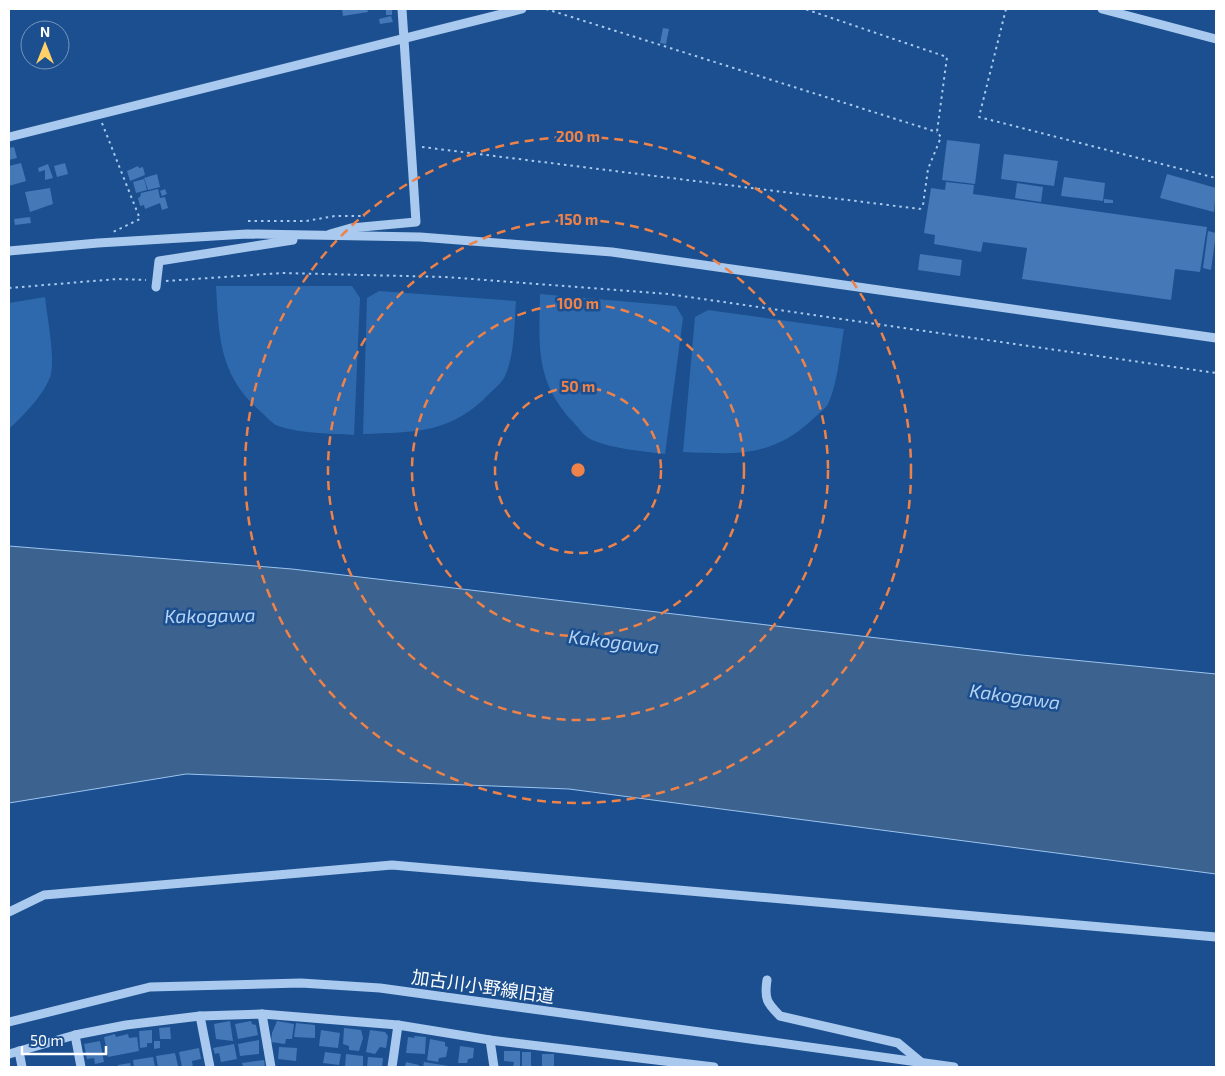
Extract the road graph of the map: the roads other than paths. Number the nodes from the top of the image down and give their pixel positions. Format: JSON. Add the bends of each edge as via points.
{"nodes":[{"id":1,"x":402,"y":9,"type":"edge"},
{"id":2,"x":522,"y":9,"type":"edge"},
{"id":3,"x":1102,"y":9,"type":"edge"},
{"id":4,"x":404,"y":37,"type":"junction"},
{"id":5,"x":1216,"y":39,"type":"edge"},
{"id":6,"x":9,"y":137,"type":"edge"},
{"id":7,"x":321,"y":236,"type":"junction"},
{"id":8,"x":9,"y":251,"type":"edge"},
{"id":9,"x":156,"y":284,"type":"road end"},
{"id":10,"x":1216,"y":338,"type":"edge"},
{"id":11,"x":9,"y":912,"type":"edge"},
{"id":12,"x":1216,"y":938,"type":"edge"},
{"id":13,"x":767,"y":980,"type":"dead end"},
{"id":14,"x":262,"y":1014,"type":"junction"},
{"id":15,"x":200,"y":1016,"type":"junction"},
{"id":16,"x":9,"y":1022,"type":"edge"},
{"id":17,"x":398,"y":1025,"type":"junction"},
{"id":18,"x":75,"y":1035,"type":"junction"},
{"id":19,"x":490,"y":1040,"type":"junction"},
{"id":20,"x":19,"y":1051,"type":"junction"},
{"id":21,"x":9,"y":1054,"type":"edge"},
{"id":22,"x":923,"y":1063,"type":"junction"},
{"id":23,"x":685,"y":1065,"type":"edge"},
{"id":24,"x":22,"y":1067,"type":"edge"},
{"id":25,"x":81,"y":1067,"type":"edge"},
{"id":26,"x":210,"y":1067,"type":"edge"},
{"id":27,"x":271,"y":1067,"type":"edge"},
{"id":28,"x":392,"y":1067,"type":"edge"},
{"id":29,"x":494,"y":1067,"type":"edge"},
{"id":30,"x":714,"y":1067,"type":"edge"},
{"id":31,"x":954,"y":1067,"type":"edge"}],
"edges":[{"from":1,"to":4,"type":"street"},
{"from":2,"to":4,"type":"street"},
{"from":3,"to":5,"type":"street"},
{"from":4,"to":6,"type":"street"},
{"from":4,"to":7,"type":"street","via":[[416,222],[351,228]]},
{"from":7,"to":8,"type":"street","via":[[246,234]]},
{"from":7,"to":9,"type":"street","via":[[159,261]]},
{"from":7,"to":10,"type":"street","via":[[420,237],[612,252]]},
{"from":11,"to":12,"type":"street","via":[[44,895],[392,865]]},
{"from":13,"to":22,"type":"street","via":[[765,994],[769,1005],[780,1016],[898,1043]]},
{"from":14,"to":15,"type":"street"},
{"from":14,"to":17,"type":"street"},
{"from":14,"to":27,"type":"street"},
{"from":15,"to":18,"type":"street"},
{"from":15,"to":26,"type":"street"},
{"from":16,"to":22,"type":"street","name":"加古川小野線旧道","via":[[150,987],[301,983],[380,988]]},
{"from":17,"to":19,"type":"street"},
{"from":17,"to":28,"type":"street"},
{"from":18,"to":20,"type":"street"},
{"from":18,"to":25,"type":"street"},
{"from":19,"to":23,"type":"street"},
{"from":19,"to":29,"type":"street"},
{"from":20,"to":21,"type":"street"},
{"from":20,"to":24,"type":"street"},
{"from":22,"to":31,"type":"street","name":"加古川小野線旧道"},
{"from":23,"to":30,"type":"street"}]}
